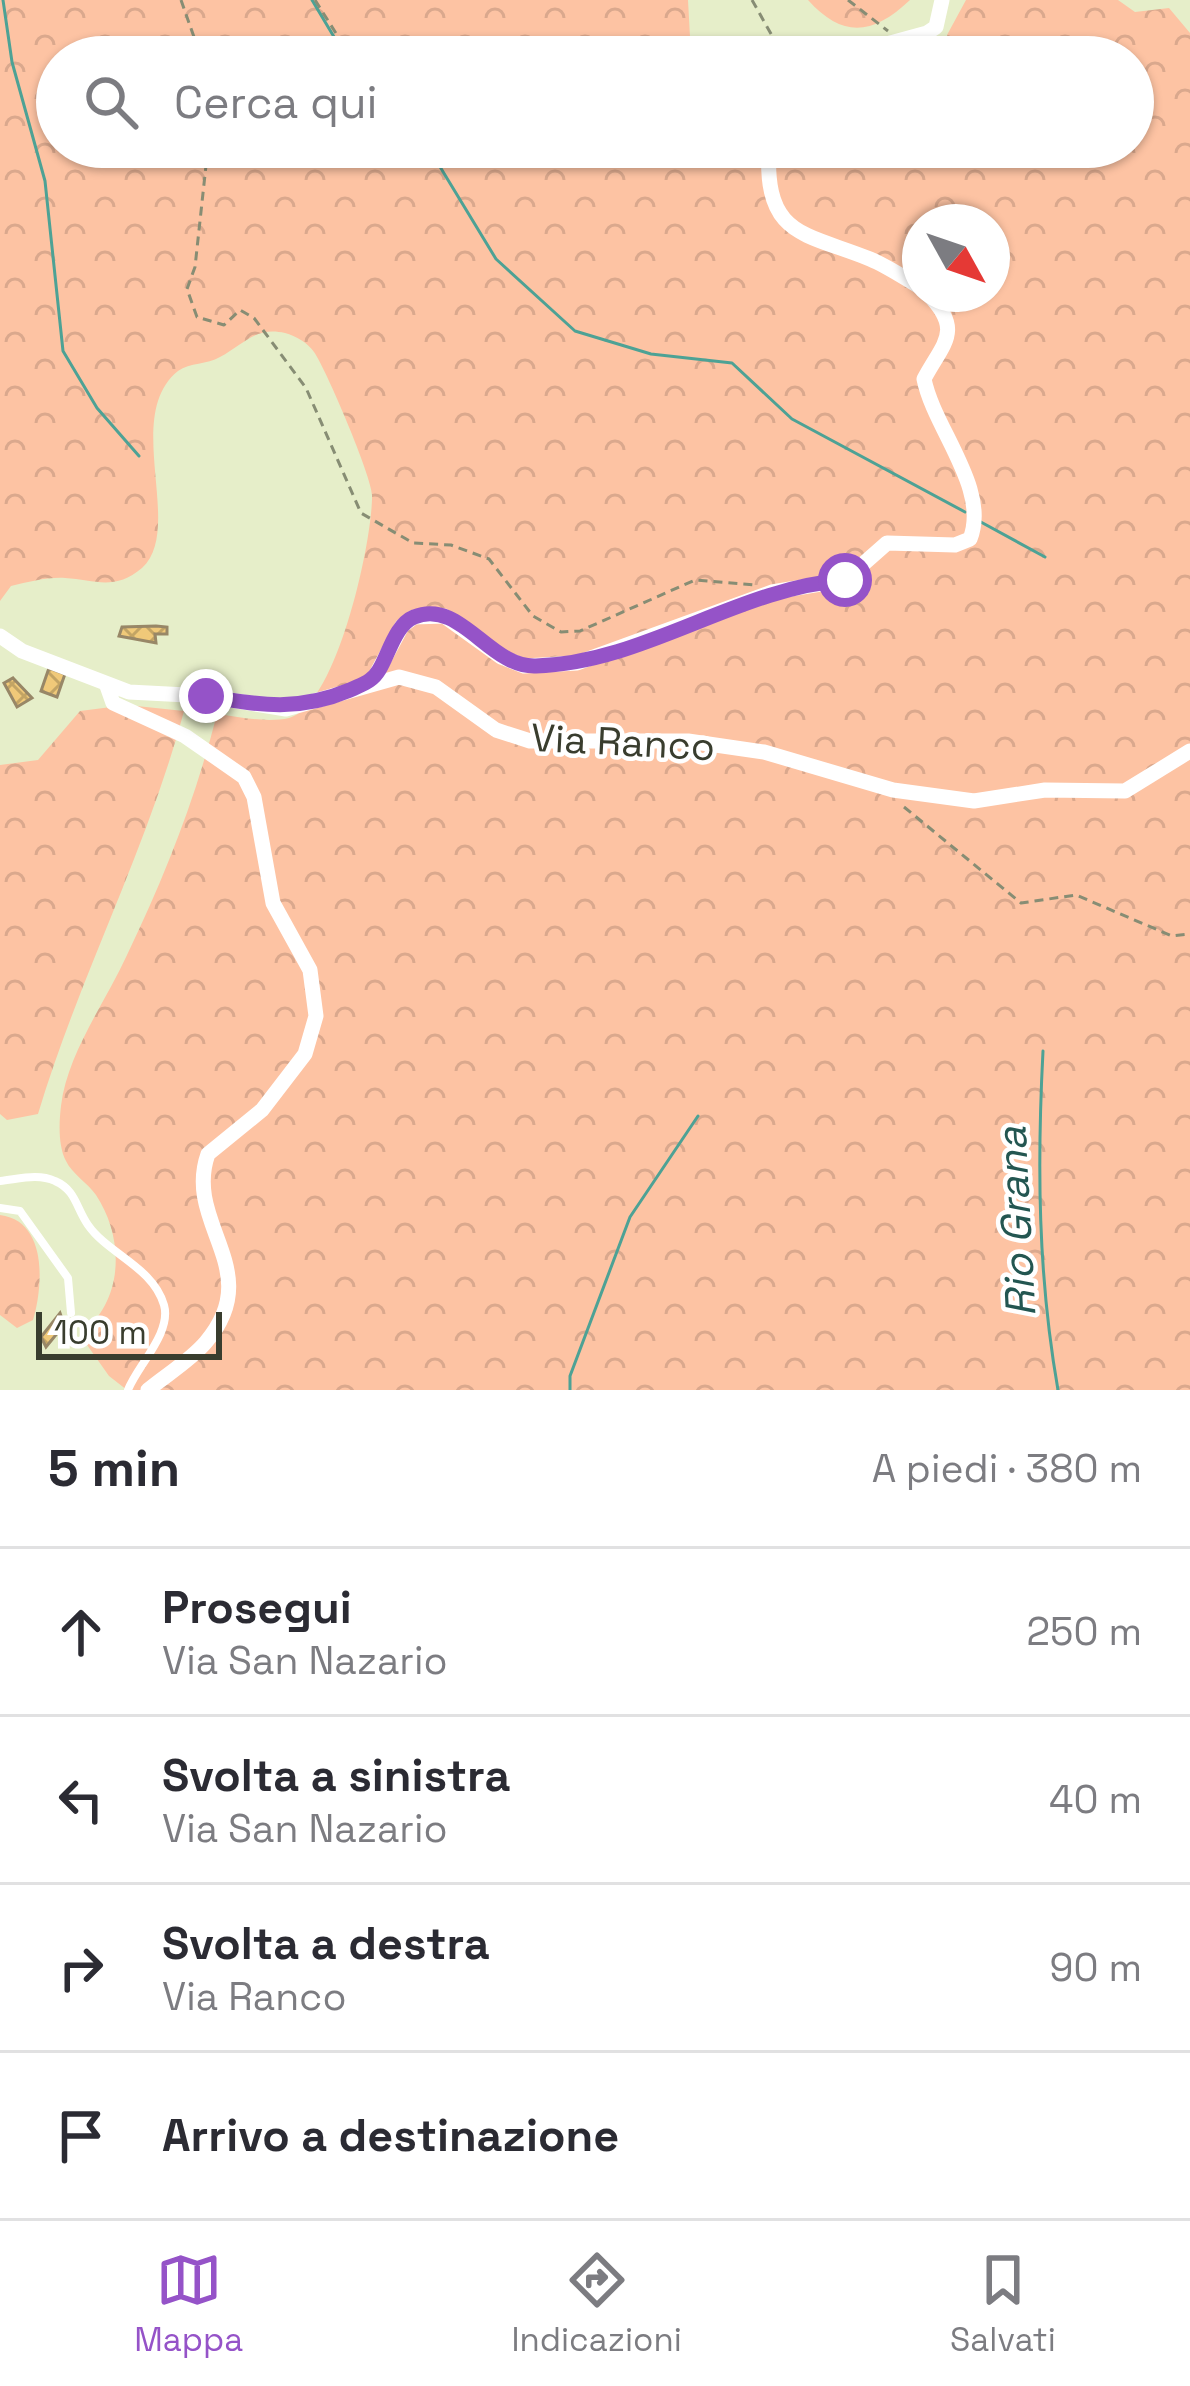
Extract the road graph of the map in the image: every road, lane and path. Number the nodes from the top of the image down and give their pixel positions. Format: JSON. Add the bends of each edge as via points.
{"nodes":[{"id":1,"x":181,"y":0,"type":"edge"},
{"id":2,"x":315,"y":0,"type":"edge"},
{"id":3,"x":752,"y":0,"type":"edge"},
{"id":4,"x":848,"y":0,"type":"edge"},
{"id":5,"x":942,"y":0,"type":"edge"},
{"id":6,"x":194,"y":36,"type":"edge"},
{"id":7,"x":338,"y":36,"type":"edge"},
{"id":8,"x":772,"y":36,"type":"edge"},
{"id":9,"x":900,"y":36,"type":"edge"},
{"id":10,"x":911,"y":36,"type":"edge"},
{"id":11,"x":206,"y":168,"type":"edge"},
{"id":12,"x":770,"y":168,"type":"edge"},
{"id":13,"x":902,"y":276,"type":"edge"},
{"id":14,"x":943,"y":312,"type":"edge"},
{"id":15,"x":772,"y":592,"type":"junction"},
{"id":16,"x":0,"y":636,"type":"edge"},
{"id":17,"x":373,"y":680,"type":"junction"},
{"id":18,"x":107,"y":686,"type":"junction"},
{"id":19,"x":1190,"y":752,"type":"edge"},
{"id":20,"x":893,"y":790,"type":"junction"},
{"id":21,"x":1190,"y":934,"type":"edge"},
{"id":22,"x":0,"y":1181,"type":"edge"},
{"id":23,"x":0,"y":1208,"type":"edge"},
{"id":24,"x":71,"y":1313,"type":"dead end"},
{"id":25,"x":128,"y":1390,"type":"edge"},
{"id":26,"x":148,"y":1390,"type":"edge"}],
"edges":[{"from":1,"to":6,"type":"path"},
{"from":2,"to":7,"type":"path"},
{"from":3,"to":8,"type":"path"},
{"from":4,"to":9,"type":"path"},
{"from":5,"to":10,"type":"street","via":[[936,27]]},
{"from":11,"to":15,"type":"path","via":[[187,289],[197,317],[224,325],[240,310],[254,318],[305,388],[361,513],[413,543],[451,544],[489,559],[533,616],[561,632],[703,578]]},
{"from":12,"to":13,"type":"street","via":[[779,213],[795,231]]},
{"from":14,"to":15,"type":"street","via":[[944,353],[924,379],[973,496],[970,539],[886,543],[845,580]]},
{"from":15,"to":17,"type":"street","via":[[577,663],[536,666],[501,657],[444,616],[414,617]]},
{"from":16,"to":18,"type":"street","name":"Via Ranco"},
{"from":17,"to":18,"type":"street","name":"Via Ranco","via":[[286,709]]},
{"from":17,"to":20,"type":"street","name":"Via Ranco","via":[[436,687],[496,730],[530,741],[688,741],[764,752]]},
{"from":18,"to":26,"type":"street","via":[[113,703],[185,736],[244,777],[273,903],[308,963],[316,1016],[293,1072],[208,1154],[203,1187],[229,1265],[230,1300],[202,1347]]},
{"from":19,"to":20,"type":"street","name":"Via Ranco","via":[[1105,795],[1045,790],[974,801]]},
{"from":20,"to":21,"type":"path","via":[[1021,903],[1076,895],[1172,936]]},
{"from":22,"to":25,"type":"lane","via":[[62,1184],[91,1230],[146,1276],[164,1305],[164,1321]]},
{"from":23,"to":24,"type":"lane","via":[[20,1211],[57,1259],[72,1290]]}]}
